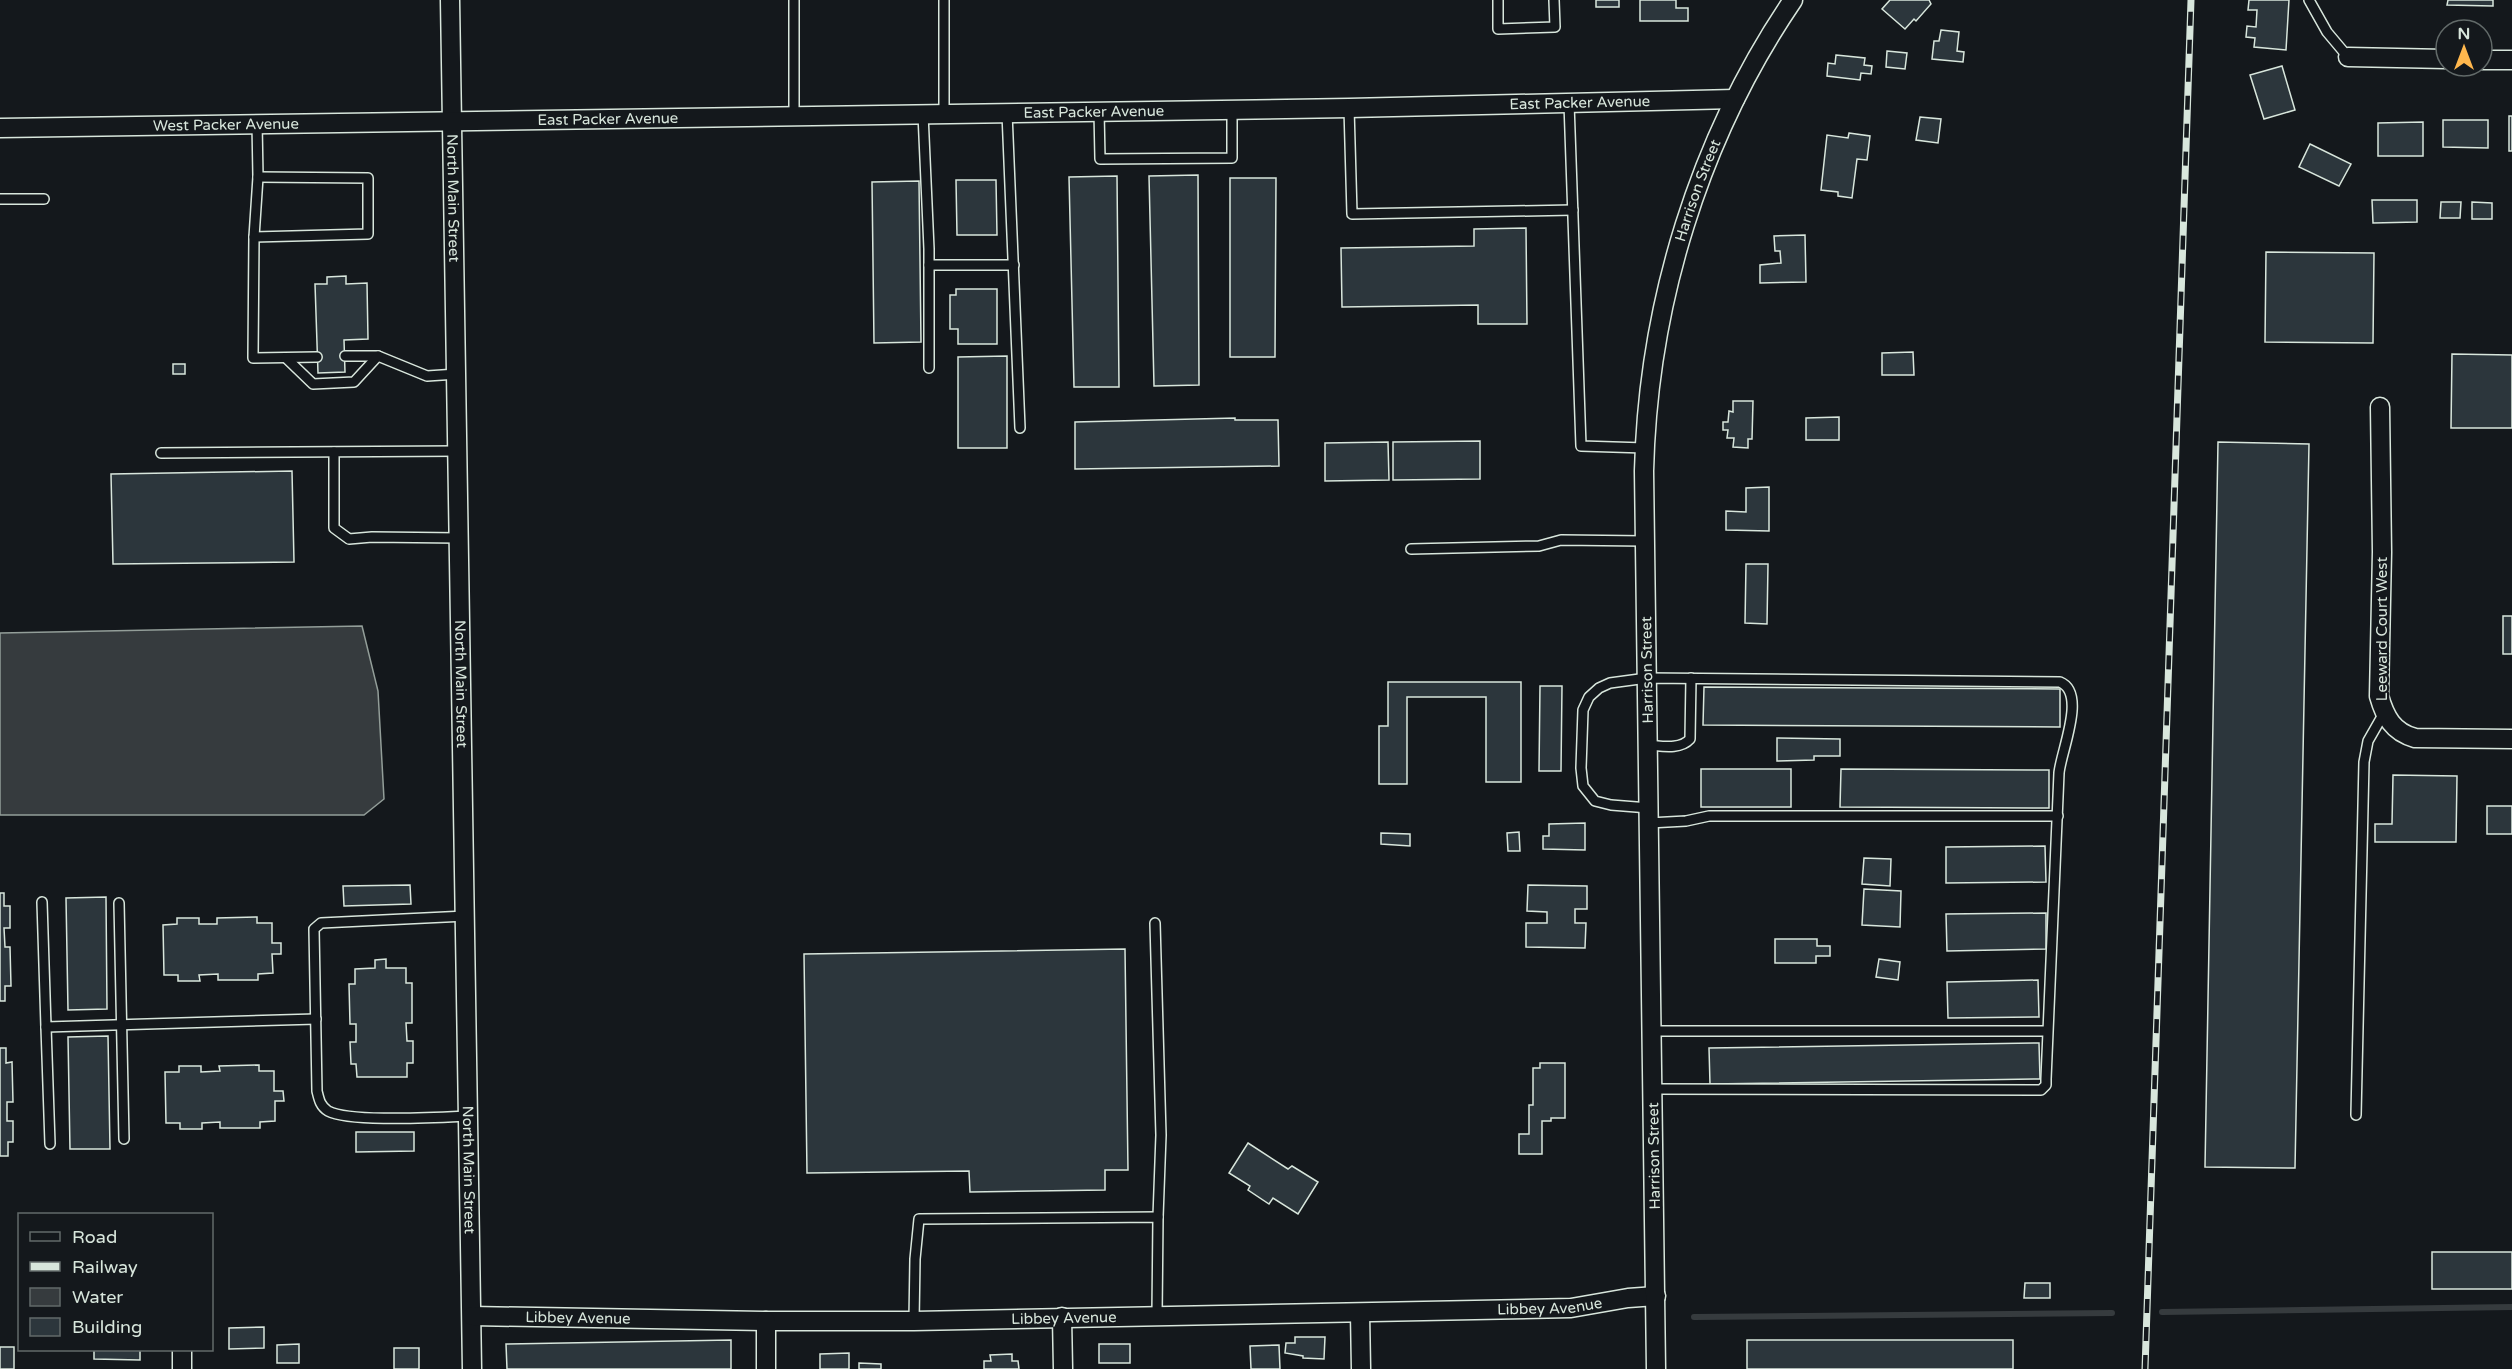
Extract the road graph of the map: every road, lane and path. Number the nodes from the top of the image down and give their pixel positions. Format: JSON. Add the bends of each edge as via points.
{"nodes":[{"id":1,"x":450,"y":0,"type":"edge"},
{"id":2,"x":794,"y":0,"type":"edge"},
{"id":3,"x":944,"y":0,"type":"edge"},
{"id":4,"x":1498,"y":0,"type":"edge"},
{"id":5,"x":1554,"y":0,"type":"edge"},
{"id":6,"x":1792,"y":0,"type":"edge"},
{"id":7,"x":2309,"y":0,"type":"edge"},
{"id":8,"x":2348,"y":57,"type":"joint"},
{"id":9,"x":2434,"y":59,"type":"edge"},
{"id":10,"x":2494,"y":60,"type":"edge"},
{"id":11,"x":2512,"y":60,"type":"edge"},
{"id":12,"x":1735,"y":99,"type":"junction"},
{"id":13,"x":1569,"y":103,"type":"junction"},
{"id":14,"x":1349,"y":108,"type":"junction"},
{"id":15,"x":1232,"y":109,"type":"junction"},
{"id":16,"x":1100,"y":111,"type":"junction"},
{"id":17,"x":1007,"y":113,"type":"junction"},
{"id":18,"x":923,"y":114,"type":"junction"},
{"id":19,"x":944,"y":114,"type":"junction"},
{"id":20,"x":794,"y":116,"type":"junction"},
{"id":21,"x":452,"y":122,"type":"junction"},
{"id":22,"x":257,"y":123,"type":"junction"},
{"id":23,"x":0,"y":128,"type":"edge"},
{"id":24,"x":258,"y":177,"type":"junction"},
{"id":25,"x":44,"y":198,"type":"dead end"},
{"id":26,"x":0,"y":199,"type":"edge"},
{"id":27,"x":1573,"y":210,"type":"junction"},
{"id":28,"x":254,"y":237,"type":"junction"},
{"id":29,"x":929,"y":265,"type":"junction"},
{"id":30,"x":1014,"y":265,"type":"junction"},
{"id":31,"x":345,"y":356,"type":"dead end"},
{"id":32,"x":378,"y":356,"type":"junction"},
{"id":33,"x":317,"y":357,"type":"dead end"},
{"id":34,"x":286,"y":358,"type":"junction"},
{"id":35,"x":929,"y":368,"type":"dead end"},
{"id":36,"x":457,"y":374,"type":"junction"},
{"id":37,"x":2380,"y":406,"type":"dead end"},
{"id":38,"x":1020,"y":428,"type":"dead end"},
{"id":39,"x":1645,"y":448,"type":"junction"},
{"id":40,"x":458,"y":451,"type":"junction"},
{"id":41,"x":334,"y":452,"type":"junction"},
{"id":42,"x":161,"y":453,"type":"dead end"},
{"id":43,"x":460,"y":538,"type":"junction"},
{"id":44,"x":1645,"y":541,"type":"junction"},
{"id":45,"x":1411,"y":549,"type":"dead end"},
{"id":46,"x":1647,"y":678,"type":"junction"},
{"id":47,"x":1691,"y":678,"type":"junction"},
{"id":48,"x":2384,"y":713,"type":"junction"},
{"id":49,"x":2512,"y":739,"type":"edge"},
{"id":50,"x":1648,"y":745,"type":"junction"},
{"id":51,"x":1648,"y":816,"type":"junction"},
{"id":52,"x":2058,"y":816,"type":"junction"},
{"id":53,"x":42,"y":902,"type":"dead end"},
{"id":54,"x":119,"y":903,"type":"dead end"},
{"id":55,"x":466,"y":916,"type":"junction"},
{"id":56,"x":1155,"y":923,"type":"dead end"},
{"id":57,"x":315,"y":1019,"type":"junction"},
{"id":58,"x":122,"y":1024,"type":"junction"},
{"id":59,"x":46,"y":1027,"type":"junction"},
{"id":60,"x":1652,"y":1031,"type":"junction"},
{"id":61,"x":2048,"y":1031,"type":"junction"},
{"id":62,"x":1652,"y":1089,"type":"junction"},
{"id":63,"x":2356,"y":1115,"type":"dead end"},
{"id":64,"x":468,"y":1116,"type":"junction"},
{"id":65,"x":124,"y":1139,"type":"dead end"},
{"id":66,"x":50,"y":1144,"type":"dead end"},
{"id":67,"x":1158,"y":1217,"type":"junction"},
{"id":68,"x":1656,"y":1296,"type":"junction"},
{"id":69,"x":1360,"y":1313,"type":"junction"},
{"id":70,"x":1157,"y":1315,"type":"junction"},
{"id":71,"x":472,"y":1316,"type":"junction"},
{"id":72,"x":1062,"y":1317,"type":"junction"},
{"id":73,"x":766,"y":1321,"type":"junction"},
{"id":74,"x":914,"y":1321,"type":"junction"},
{"id":75,"x":182,"y":1351,"type":"edge"},
{"id":76,"x":182,"y":1369,"type":"edge"},
{"id":77,"x":472,"y":1369,"type":"edge"},
{"id":78,"x":766,"y":1369,"type":"edge"},
{"id":79,"x":1063,"y":1369,"type":"edge"},
{"id":80,"x":1361,"y":1369,"type":"edge"},
{"id":81,"x":1656,"y":1369,"type":"edge"}],
"edges":[{"from":1,"to":21,"type":"street","name":"North Main Street"},
{"from":2,"to":20,"type":"lane"},
{"from":3,"to":19,"type":"lane"},
{"from":4,"to":5,"type":"lane","via":[[1498,29],[1554,27]]},
{"from":6,"to":12,"type":"street","name":"Harrison Street"},
{"from":7,"to":8,"type":"lane"},
{"from":8,"to":9,"type":"street"},
{"from":10,"to":11,"type":"street"},
{"from":12,"to":13,"type":"street","name":"East Packer Avenue"},
{"from":12,"to":39,"type":"street","name":"Harrison Street","via":[[1692,201],[1672,267],[1648,398]]},
{"from":13,"to":14,"type":"street","name":"East Packer Avenue"},
{"from":13,"to":27,"type":"lane"},
{"from":14,"to":15,"type":"street","name":"East Packer Avenue"},
{"from":14,"to":27,"type":"lane","via":[[1352,214]]},
{"from":15,"to":16,"type":"street","name":"East Packer Avenue"},
{"from":15,"to":16,"type":"lane","via":[[1232,158],[1100,159]]},
{"from":16,"to":17,"type":"street","name":"East Packer Avenue"},
{"from":17,"to":19,"type":"street","name":"East Packer Avenue"},
{"from":17,"to":30,"type":"lane"},
{"from":18,"to":19,"type":"street","name":"East Packer Avenue"},
{"from":18,"to":20,"type":"street","name":"East Packer Avenue"},
{"from":18,"to":29,"type":"lane"},
{"from":20,"to":21,"type":"street","name":"East Packer Avenue"},
{"from":21,"to":22,"type":"street","name":"West Packer Avenue"},
{"from":21,"to":36,"type":"street","name":"North Main Street"},
{"from":22,"to":23,"type":"street","name":"West Packer Avenue"},
{"from":22,"to":24,"type":"lane"},
{"from":24,"to":28,"type":"lane"},
{"from":24,"to":28,"type":"lane","via":[[368,178],[368,234]]},
{"from":25,"to":26,"type":"lane"},
{"from":27,"to":39,"type":"lane","via":[[1581,446]]},
{"from":28,"to":34,"type":"lane","via":[[253,358]]},
{"from":29,"to":30,"type":"lane"},
{"from":29,"to":35,"type":"lane"},
{"from":30,"to":38,"type":"lane"},
{"from":31,"to":32,"type":"lane"},
{"from":32,"to":34,"type":"lane","via":[[354,382],[313,384]]},
{"from":32,"to":36,"type":"lane","via":[[427,376]]},
{"from":33,"to":34,"type":"lane"},
{"from":36,"to":40,"type":"street","name":"North Main Street"},
{"from":37,"to":48,"type":"street","name":"Leeward Court West","via":[[2379,696]]},
{"from":39,"to":44,"type":"street","name":"Harrison Street"},
{"from":40,"to":41,"type":"lane"},
{"from":40,"to":43,"type":"street","name":"North Main Street"},
{"from":41,"to":42,"type":"lane"},
{"from":41,"to":43,"type":"lane","via":[[334,528],[349,539]]},
{"from":43,"to":55,"type":"street","name":"North Main Street"},
{"from":44,"to":45,"type":"lane","via":[[1561,540],[1539,546]]},
{"from":44,"to":46,"type":"street","name":"Harrison Street"},
{"from":46,"to":47,"type":"lane"},
{"from":46,"to":50,"type":"street","name":"Harrison Street"},
{"from":46,"to":51,"type":"lane","via":[[1610,682],[1589,697],[1583,710],[1581,768],[1583,786],[1595,801]]},
{"from":47,"to":50,"type":"lane","via":[[1690,739],[1677,746]]},
{"from":47,"to":52,"type":"lane","via":[[2067,684],[2071,692],[2071,727],[2061,758]]},
{"from":48,"to":49,"type":"street","name":"Leeward Court West","via":[[2404,735],[2415,738]]},
{"from":48,"to":63,"type":"lane","via":[[2368,741],[2364,762]]},
{"from":50,"to":51,"type":"street","name":"Harrison Street"},
{"from":51,"to":52,"type":"lane","via":[[1686,821],[1709,816]]},
{"from":51,"to":60,"type":"street","name":"Harrison Street"},
{"from":52,"to":61,"type":"lane"},
{"from":53,"to":59,"type":"lane"},
{"from":54,"to":58,"type":"lane"},
{"from":55,"to":57,"type":"lane","via":[[321,923],[314,929]]},
{"from":55,"to":64,"type":"street","name":"North Main Street"},
{"from":56,"to":67,"type":"lane","via":[[1161,1135]]},
{"from":57,"to":58,"type":"lane"},
{"from":57,"to":64,"type":"lane","via":[[317,1091],[327,1110],[347,1117]]},
{"from":58,"to":59,"type":"lane"},
{"from":58,"to":65,"type":"lane"},
{"from":59,"to":66,"type":"lane"},
{"from":60,"to":61,"type":"lane"},
{"from":60,"to":62,"type":"street","name":"Harrison Street"},
{"from":61,"to":62,"type":"lane","via":[[2046,1085],[2041,1090]]},
{"from":62,"to":68,"type":"street","name":"Harrison Street"},
{"from":64,"to":71,"type":"street","name":"North Main Street"},
{"from":67,"to":70,"type":"lane"},
{"from":67,"to":74,"type":"lane","via":[[919,1219]]},
{"from":68,"to":69,"type":"street","name":"Libbey Avenue","via":[[1571,1308]]},
{"from":68,"to":81,"type":"street","name":"Harrison Street"},
{"from":69,"to":70,"type":"street","name":"Libbey Avenue"},
{"from":69,"to":80,"type":"street"},
{"from":70,"to":72,"type":"street","name":"Libbey Avenue"},
{"from":71,"to":73,"type":"street","name":"Libbey Avenue"},
{"from":71,"to":77,"type":"street","name":"North Main Street"},
{"from":72,"to":74,"type":"street","name":"Libbey Avenue"},
{"from":72,"to":79,"type":"street"},
{"from":73,"to":74,"type":"street","name":"Libbey Avenue"},
{"from":73,"to":78,"type":"street"},
{"from":75,"to":76,"type":"street"}]}
